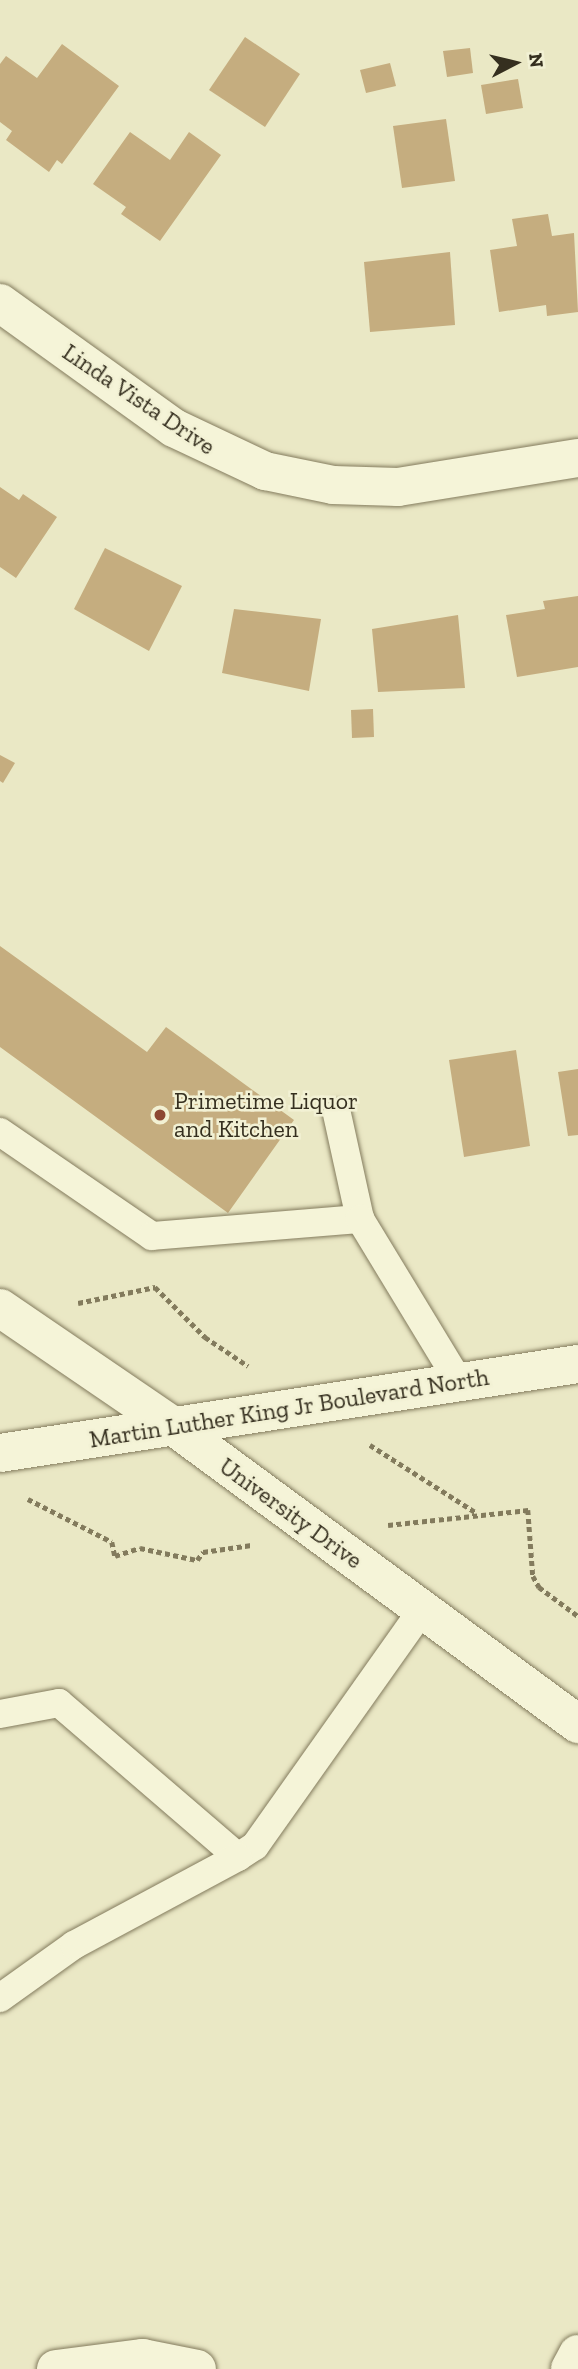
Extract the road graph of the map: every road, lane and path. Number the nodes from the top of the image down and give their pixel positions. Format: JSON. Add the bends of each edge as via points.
{"nodes":[{"id":1,"x":0,"y":303,"type":"edge"},
{"id":2,"x":578,"y":458,"type":"edge"},
{"id":3,"x":337,"y":1114,"type":"dead end"},
{"id":4,"x":0,"y":1132,"type":"edge"},
{"id":5,"x":360,"y":1219,"type":"junction"},
{"id":6,"x":116,"y":1297,"type":"dead end"},
{"id":7,"x":0,"y":1308,"type":"edge"},
{"id":8,"x":205,"y":1337,"type":"dead end"},
{"id":9,"x":578,"y":1364,"type":"edge"},
{"id":10,"x":459,"y":1382,"type":"junction"},
{"id":11,"x":173,"y":1426,"type":"junction"},
{"id":12,"x":0,"y":1453,"type":"edge"},
{"id":13,"x":25,"y":1497,"type":"dead end"},
{"id":14,"x":476,"y":1512,"type":"dead end"},
{"id":15,"x":203,"y":1552,"type":"dead end"},
{"id":16,"x":422,"y":1609,"type":"junction"},
{"id":17,"x":578,"y":1616,"type":"edge"},
{"id":18,"x":0,"y":1714,"type":"edge"},
{"id":19,"x":578,"y":1724,"type":"edge"},
{"id":20,"x":238,"y":1857,"type":"junction"},
{"id":21,"x":0,"y":1998,"type":"edge"},
{"id":22,"x":578,"y":2354,"type":"edge"},
{"id":23,"x":56,"y":2369,"type":"edge"},
{"id":24,"x":197,"y":2369,"type":"edge"},
{"id":25,"x":570,"y":2369,"type":"edge"}],
"edges":[{"from":1,"to":2,"type":"main road","name":"Linda Vista Drive","via":[[174,428],[265,471],[332,485],[387,487]]},
{"from":3,"to":5,"type":"lane"},
{"from":4,"to":5,"type":"lane","via":[[152,1236]]},
{"from":5,"to":10,"type":"lane"},
{"from":6,"to":8,"type":"path","via":[[155,1287]]},
{"from":7,"to":11,"type":"main road","name":"University Drive"},
{"from":9,"to":10,"type":"main road","name":"Martin Luther King Jr Boulevard North"},
{"from":10,"to":11,"type":"main road","name":"Martin Luther King Jr Boulevard North"},
{"from":11,"to":12,"type":"main road","name":"Martin Luther King Jr Boulevard North"},
{"from":11,"to":16,"type":"main road","name":"University Drive"},
{"from":13,"to":15,"type":"path","via":[[112,1542],[115,1556],[140,1548],[197,1560]]},
{"from":14,"to":17,"type":"path","via":[[528,1510],[533,1576],[539,1587]]},
{"from":16,"to":19,"type":"main road","name":"University Drive"},
{"from":16,"to":20,"type":"lane","via":[[255,1846]]},
{"from":18,"to":20,"type":"lane","via":[[59,1703]]},
{"from":20,"to":21,"type":"lane","via":[[74,1945]]},
{"from":22,"to":25,"type":"main road"},
{"from":23,"to":24,"type":"main road","via":[[143,2358]]}]}
